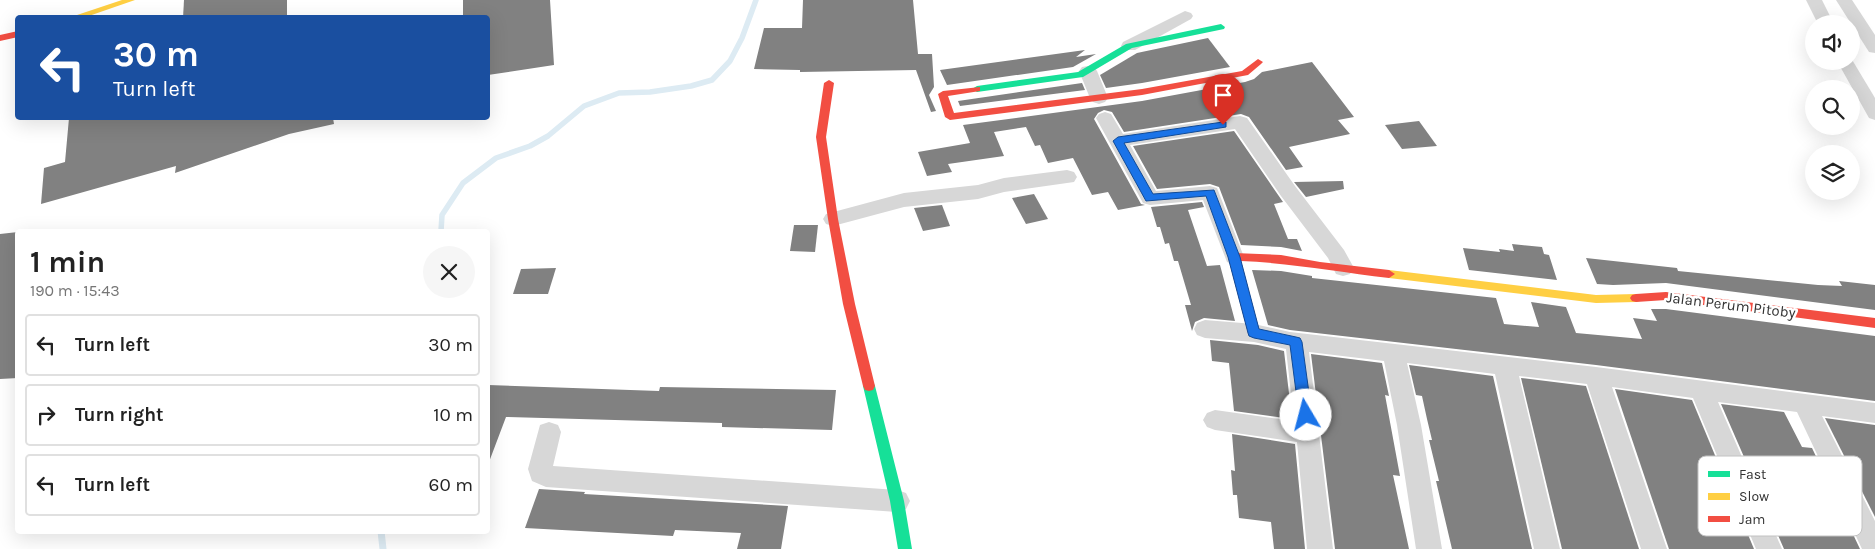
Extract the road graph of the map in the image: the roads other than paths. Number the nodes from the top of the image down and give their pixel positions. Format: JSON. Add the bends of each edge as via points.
{"nodes":[{"id":1,"x":131,"y":0,"type":"edge"},
{"id":2,"x":1814,"y":0,"type":"edge"},
{"id":3,"x":1844,"y":0,"type":"edge"},
{"id":4,"x":82,"y":15,"type":"edge"},
{"id":5,"x":1822,"y":15,"type":"edge"},
{"id":6,"x":1184,"y":16,"type":"dead end"},
{"id":7,"x":1221,"y":27,"type":"dead end"},
{"id":8,"x":15,"y":35,"type":"edge"},
{"id":9,"x":0,"y":38,"type":"edge"},
{"id":10,"x":1873,"y":45,"type":"edge"},
{"id":11,"x":1129,"y":46,"type":"junction"},
{"id":12,"x":1258,"y":62,"type":"dead end"},
{"id":13,"x":1850,"y":70,"type":"edge"},
{"id":14,"x":1088,"y":71,"type":"junction"},
{"id":15,"x":829,"y":83,"type":"dead end"},
{"id":16,"x":1099,"y":98,"type":"junction"},
{"id":17,"x":1875,"y":114,"type":"edge"},
{"id":18,"x":1105,"y":118,"type":"dead end"},
{"id":19,"x":1118,"y":141,"type":"junction"},
{"id":20,"x":1067,"y":177,"type":"dead end"},
{"id":21,"x":833,"y":219,"type":"junction"},
{"id":22,"x":1234,"y":257,"type":"junction"},
{"id":23,"x":1343,"y":268,"type":"junction"},
{"id":24,"x":1875,"y":323,"type":"edge"},
{"id":25,"x":1205,"y":329,"type":"dead end"},
{"id":26,"x":1254,"y":333,"type":"junction"},
{"id":27,"x":1296,"y":342,"type":"junction"},
{"id":28,"x":1394,"y":354,"type":"junction"},
{"id":29,"x":1504,"y":366,"type":"junction"},
{"id":30,"x":1592,"y":375,"type":"junction"},
{"id":31,"x":1701,"y":388,"type":"junction"},
{"id":32,"x":1804,"y":403,"type":"junction"},
{"id":33,"x":1875,"y":414,"type":"edge"},
{"id":34,"x":1215,"y":420,"type":"dead end"},
{"id":35,"x":549,"y":432,"type":"dead end"},
{"id":36,"x":1308,"y":433,"type":"junction"},
{"id":37,"x":1730,"y":456,"type":"edge"},
{"id":38,"x":1830,"y":456,"type":"edge"},
{"id":39,"x":897,"y":501,"type":"junction"},
{"id":40,"x":1862,"y":521,"type":"edge"},
{"id":41,"x":1764,"y":536,"type":"edge"},
{"id":42,"x":1875,"y":548,"type":"edge"},
{"id":43,"x":905,"y":549,"type":"edge"},
{"id":44,"x":1320,"y":549,"type":"edge"},
{"id":45,"x":1429,"y":549,"type":"edge"},
{"id":46,"x":1547,"y":549,"type":"edge"},
{"id":47,"x":1654,"y":549,"type":"edge"},
{"id":48,"x":1769,"y":549,"type":"edge"}],
"edges":[{"from":1,"to":4,"type":"street"},
{"from":2,"to":5,"type":"street"},
{"from":3,"to":10,"type":"street"},
{"from":6,"to":11,"type":"street"},
{"from":7,"to":11,"type":"street"},
{"from":8,"to":9,"type":"street"},
{"from":11,"to":14,"type":"street"},
{"from":12,"to":16,"type":"street","via":[[1245,73]]},
{"from":13,"to":17,"type":"street"},
{"from":14,"to":16,"type":"street"},
{"from":14,"to":16,"type":"street","via":[[1080,75],[943,94],[950,117]]},
{"from":15,"to":21,"type":"street","via":[[821,137]]},
{"from":18,"to":19,"type":"street"},
{"from":19,"to":22,"type":"street","via":[[1150,198],[1210,192]]},
{"from":19,"to":23,"type":"street","via":[[1240,122],[1337,255]]},
{"from":20,"to":21,"type":"street","via":[[904,200]]},
{"from":21,"to":39,"type":"street","via":[[849,304]]},
{"from":22,"to":23,"type":"street","name":"Jalan Perum Pitoby","via":[[1281,259]]},
{"from":22,"to":26,"type":"street"},
{"from":23,"to":24,"type":"street","name":"Jalan Perum Pitoby","via":[[1552,292],[1586,299],[1666,296]]},
{"from":25,"to":26,"type":"street"},
{"from":26,"to":27,"type":"street"},
{"from":27,"to":28,"type":"street"},
{"from":27,"to":36,"type":"street"},
{"from":28,"to":29,"type":"street"},
{"from":28,"to":45,"type":"street"},
{"from":29,"to":30,"type":"street"},
{"from":29,"to":46,"type":"street"},
{"from":30,"to":31,"type":"street"},
{"from":30,"to":47,"type":"street"},
{"from":31,"to":32,"type":"street"},
{"from":31,"to":37,"type":"street"},
{"from":32,"to":33,"type":"street"},
{"from":32,"to":38,"type":"street"},
{"from":34,"to":36,"type":"street"},
{"from":35,"to":39,"type":"street","via":[[540,469],[546,476]]},
{"from":36,"to":44,"type":"street"},
{"from":39,"to":43,"type":"street"},
{"from":40,"to":42,"type":"street"},
{"from":41,"to":48,"type":"street"}]}
